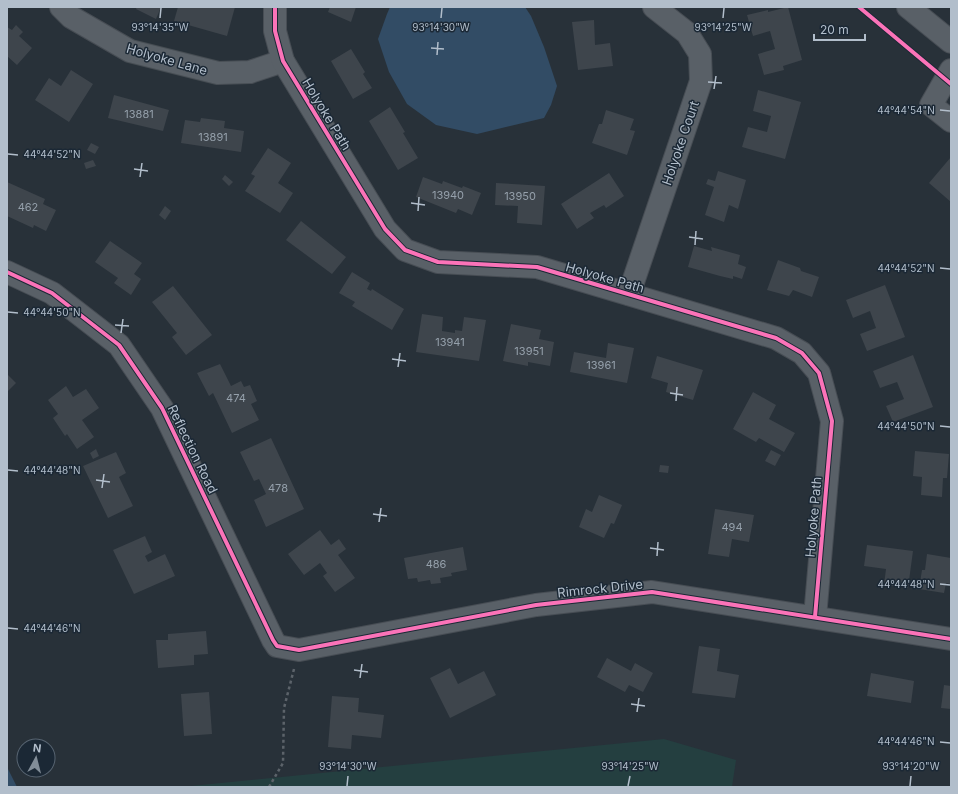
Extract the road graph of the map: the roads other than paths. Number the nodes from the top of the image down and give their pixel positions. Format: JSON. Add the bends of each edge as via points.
{"nodes":[{"id":1,"x":61,"y":7,"type":"edge"},
{"id":2,"x":275,"y":7,"type":"edge"},
{"id":3,"x":654,"y":7,"type":"edge"},
{"id":4,"x":908,"y":7,"type":"edge"},
{"id":5,"x":951,"y":42,"type":"edge"},
{"id":6,"x":283,"y":61,"type":"junction"},
{"id":7,"x":951,"y":70,"type":"edge"},
{"id":8,"x":951,"y":121,"type":"edge"},
{"id":9,"x":7,"y":272,"type":"edge"},
{"id":10,"x":628,"y":294,"type":"junction"},
{"id":11,"x":815,"y":617,"type":"junction"},
{"id":12,"x":951,"y":639,"type":"edge"},
{"id":13,"x":277,"y":646,"type":"joint"}],
"edges":[{"from":1,"to":6,"type":"street","name":"Holyoke Lane","via":[[71,17],[130,51],[218,73],[250,72]]},
{"from":2,"to":6,"type":"street","name":"Holyoke Path","via":[[275,32]]},
{"from":3,"to":10,"type":"street","name":"Holyoke Court","via":[[687,33],[700,54],[701,81]]},
{"from":4,"to":5,"type":"street"},
{"from":6,"to":10,"type":"street","name":"Holyoke Path","via":[[385,229],[405,250],[438,262],[536,267]]},
{"from":7,"to":8,"type":"street","via":[[931,105]]},
{"from":9,"to":13,"type":"street","name":"Reflection Road","via":[[52,293],[119,345],[162,408]]},
{"from":10,"to":11,"type":"street","name":"Holyoke Path","via":[[776,338],[802,353],[819,373],[832,420]]},
{"from":11,"to":12,"type":"street","name":"Rimrock Drive"},
{"from":11,"to":13,"type":"street","name":"Rimrock Drive","via":[[652,592],[536,605],[299,650]]}]}
